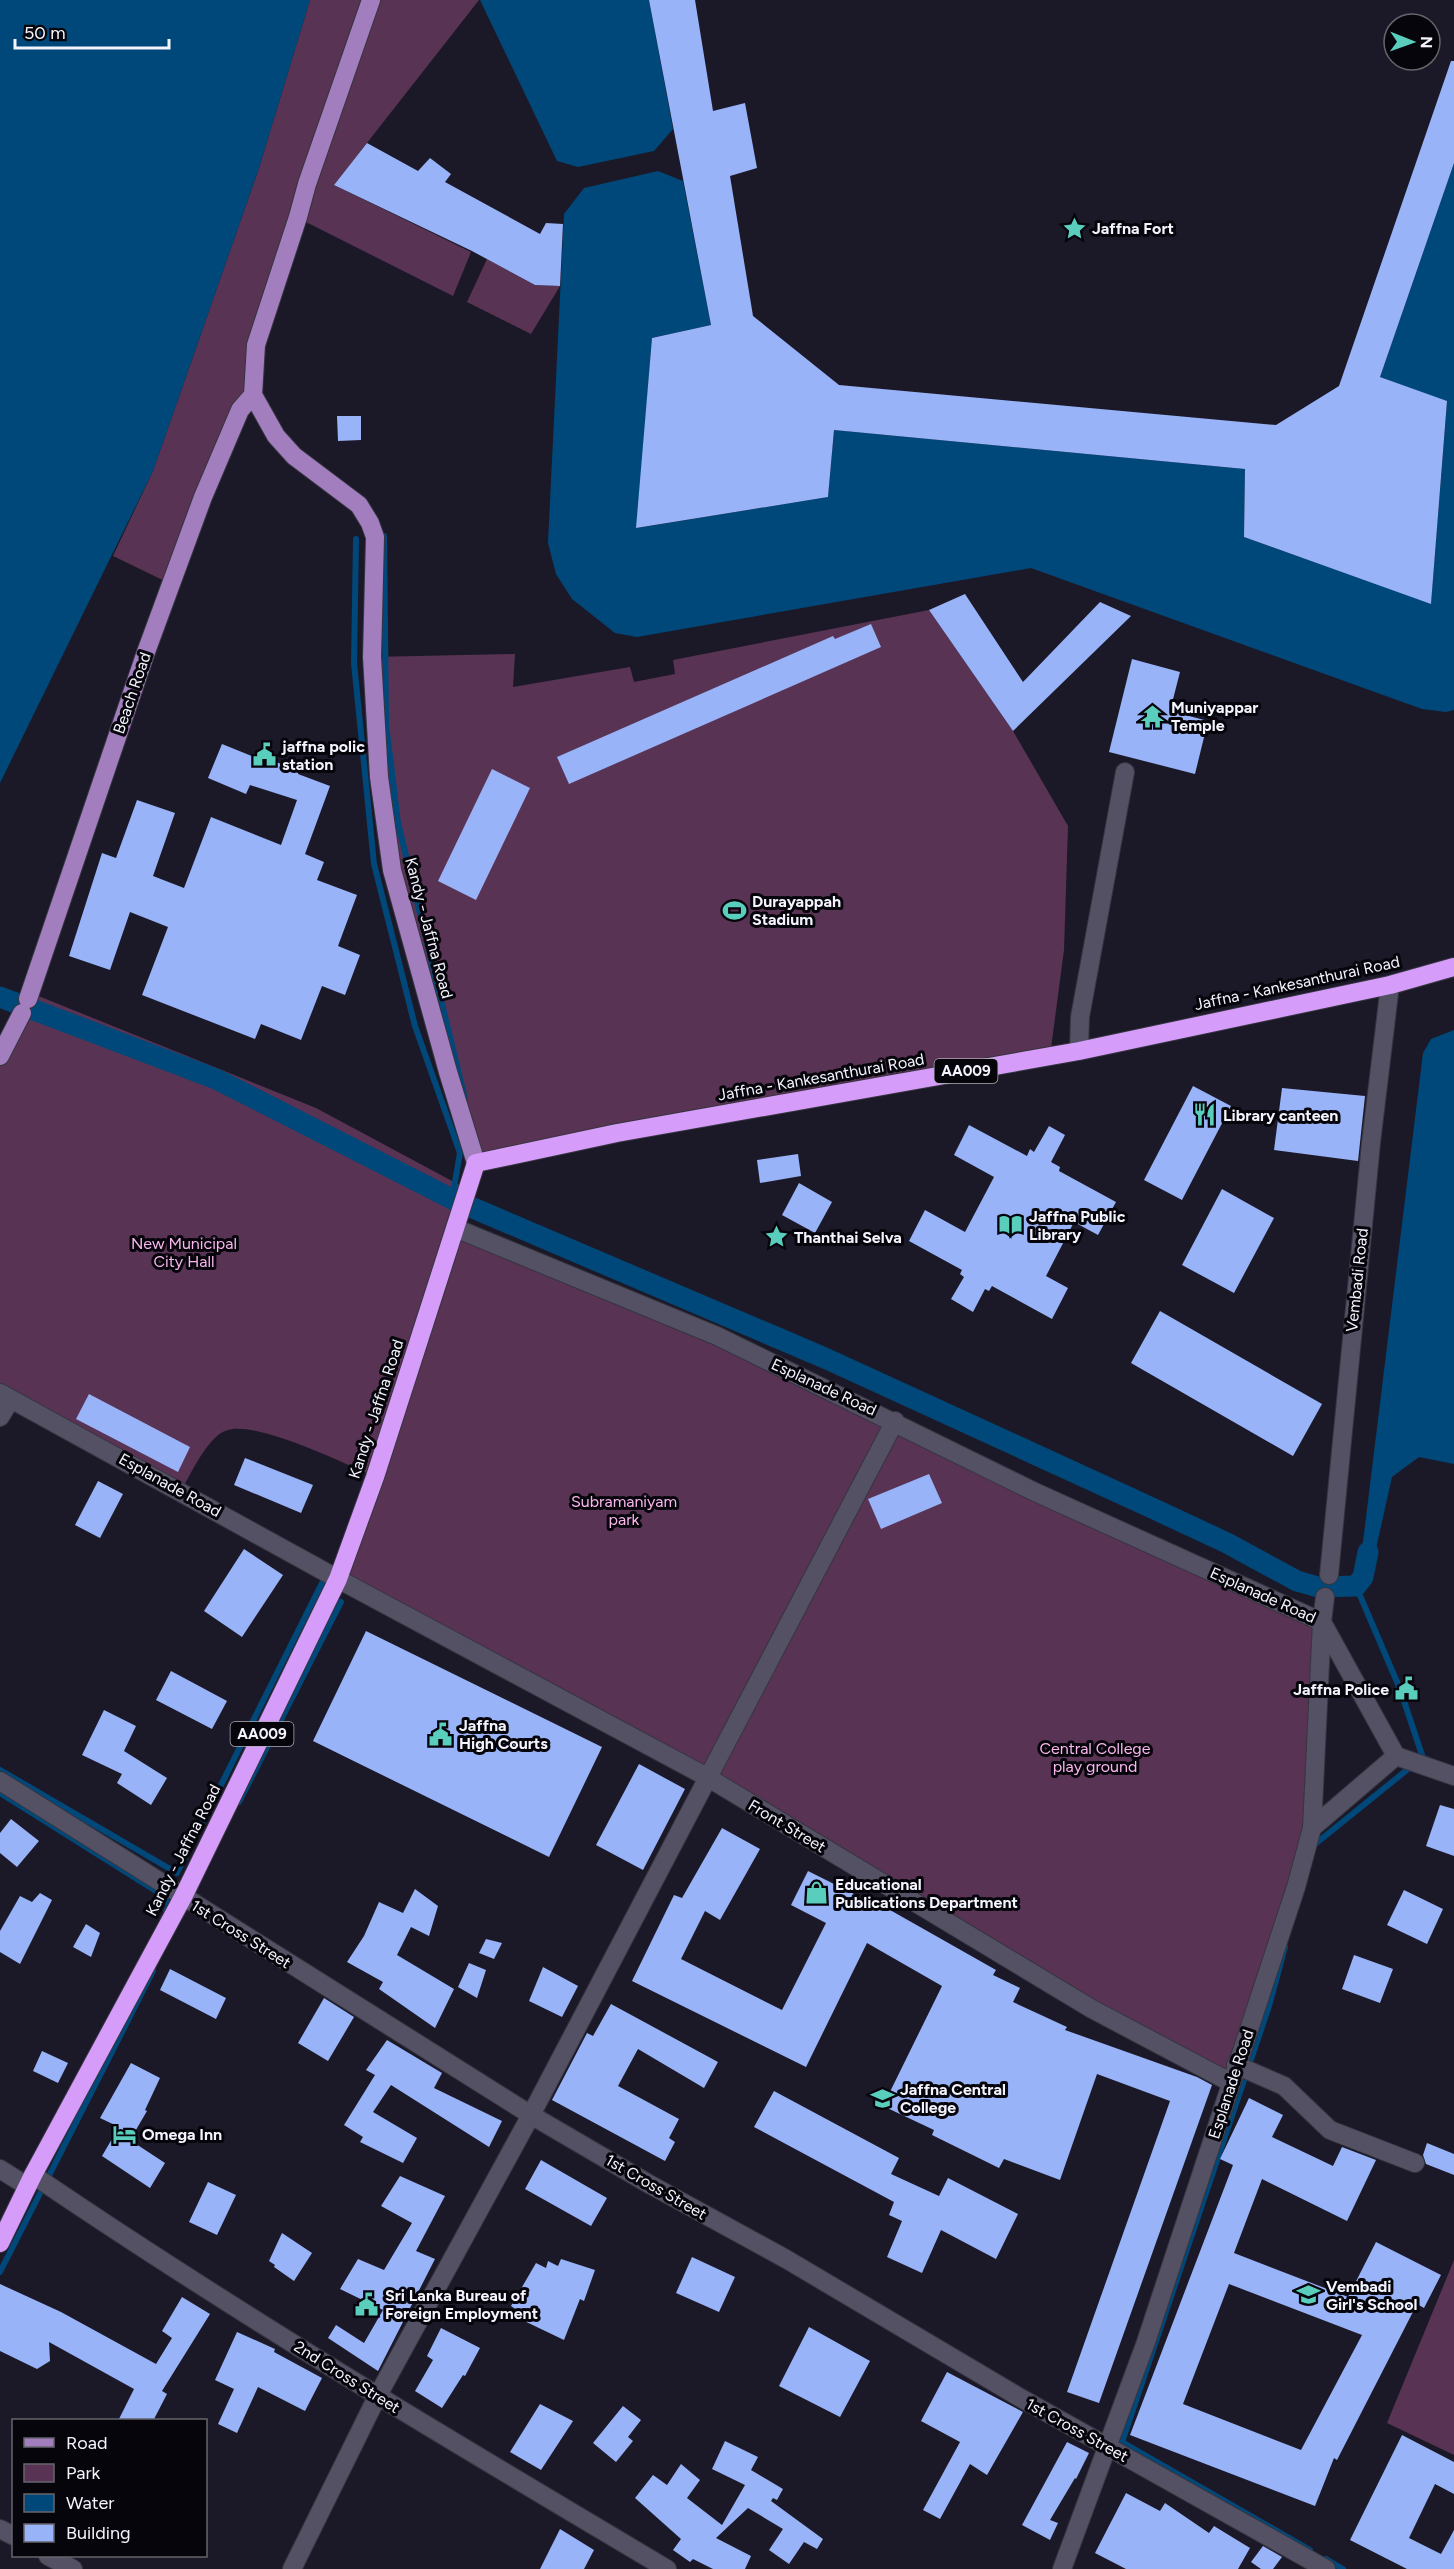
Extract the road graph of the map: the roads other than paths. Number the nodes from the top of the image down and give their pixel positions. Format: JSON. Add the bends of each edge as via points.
{"nodes":[{"id":1,"x":371,"y":0,"type":"edge"},
{"id":2,"x":254,"y":395,"type":"junction"},
{"id":3,"x":1125,"y":772,"type":"dead end"},
{"id":4,"x":1454,"y":967,"type":"edge"},
{"id":5,"x":1390,"y":984,"type":"junction"},
{"id":6,"x":1079,"y":1050,"type":"junction"},
{"id":7,"x":0,"y":1056,"type":"edge"},
{"id":8,"x":476,"y":1163,"type":"junction"},
{"id":9,"x":455,"y":1228,"type":"junction"},
{"id":10,"x":5,"y":1396,"type":"edge"},
{"id":11,"x":0,"y":1417,"type":"edge"},
{"id":12,"x":895,"y":1421,"type":"junction"},
{"id":13,"x":1329,"y":1575,"type":"dead end"},
{"id":14,"x":339,"y":1579,"type":"junction"},
{"id":15,"x":1325,"y":1597,"type":"dead end"},
{"id":16,"x":1322,"y":1622,"type":"junction"},
{"id":17,"x":1410,"y":1761,"type":"junction"},
{"id":18,"x":1454,"y":1776,"type":"edge"},
{"id":19,"x":707,"y":1777,"type":"junction"},
{"id":20,"x":0,"y":1781,"type":"edge"},
{"id":21,"x":1311,"y":1828,"type":"junction"},
{"id":22,"x":183,"y":1897,"type":"junction"},
{"id":23,"x":1233,"y":2073,"type":"junction"},
{"id":24,"x":531,"y":2115,"type":"junction"},
{"id":25,"x":1415,"y":2163,"type":"dead end"},
{"id":26,"x":0,"y":2169,"type":"edge"},
{"id":27,"x":30,"y":2181,"type":"junction"},
{"id":28,"x":0,"y":2243,"type":"edge"},
{"id":29,"x":377,"y":2397,"type":"junction"},
{"id":30,"x":1108,"y":2447,"type":"junction"},
{"id":31,"x":50,"y":2557,"type":"edge"},
{"id":32,"x":73,"y":2569,"type":"edge"},
{"id":33,"x":292,"y":2569,"type":"edge"},
{"id":34,"x":667,"y":2569,"type":"edge"},
{"id":35,"x":1062,"y":2569,"type":"edge"},
{"id":36,"x":1326,"y":2569,"type":"edge"}],
"edges":[{"from":1,"to":2,"type":"main road","via":[[256,345]]},
{"from":2,"to":7,"type":"main road","name":"Beach Road","via":[[240,410],[203,497],[25,1006]]},
{"from":2,"to":8,"type":"main road","name":"Kandy - Jaffna Road","via":[[276,436],[294,456],[359,505],[375,537],[372,657],[378,755],[392,870]]},
{"from":3,"to":6,"type":"street","via":[[1080,1017]]},
{"from":4,"to":5,"type":"highway","name":"Jaffna - Kankesanthurai Road","number":"AA009"},
{"from":5,"to":6,"type":"highway","name":"Jaffna - Kankesanthurai Road","number":"AA009"},
{"from":5,"to":13,"type":"street","name":"Vembadi Road"},
{"from":6,"to":8,"type":"highway","name":"Jaffna - Kankesanthurai Road","number":"AA009","via":[[606,1135]]},
{"from":8,"to":9,"type":"highway","name":"Kandy - Jaffna Road","number":"AA009"},
{"from":9,"to":12,"type":"street","name":"Esplanade Road","via":[[717,1336]]},
{"from":9,"to":14,"type":"highway","name":"Kandy - Jaffna Road","number":"AA009"},
{"from":10,"to":11,"type":"street"},
{"from":10,"to":14,"type":"street","name":"Esplanade Road"},
{"from":12,"to":16,"type":"street","name":"Esplanade Road","via":[[1035,1492]]},
{"from":12,"to":19,"type":"street"},
{"from":14,"to":19,"type":"street","name":"Front Street"},
{"from":14,"to":22,"type":"highway","name":"Kandy - Jaffna Road","number":"AA009"},
{"from":15,"to":16,"type":"street"},
{"from":16,"to":17,"type":"street"},
{"from":16,"to":21,"type":"street","name":"Esplanade Road"},
{"from":17,"to":18,"type":"street"},
{"from":17,"to":21,"type":"street"},
{"from":19,"to":23,"type":"street","name":"Front Street","via":[[1092,2009]]},
{"from":19,"to":24,"type":"street"},
{"from":20,"to":22,"type":"street","name":"1st Cross Street"},
{"from":21,"to":23,"type":"street","name":"Esplanade Road","via":[[1296,1887]]},
{"from":22,"to":24,"type":"street","name":"1st Cross Street"},
{"from":22,"to":27,"type":"highway","name":"Kandy - Jaffna Road","number":"AA009"},
{"from":23,"to":25,"type":"street","name":"Front Street","via":[[1284,2086],[1330,2130]]},
{"from":23,"to":30,"type":"street","name":"Esplanade Road"},
{"from":24,"to":29,"type":"street"},
{"from":24,"to":30,"type":"street","name":"1st Cross Street"},
{"from":26,"to":27,"type":"street","name":"2nd Cross Street"},
{"from":27,"to":28,"type":"highway","name":"Kandy - Jaffna Road","number":"AA009"},
{"from":27,"to":29,"type":"street","name":"2nd Cross Street"},
{"from":29,"to":33,"type":"street"},
{"from":29,"to":34,"type":"street","name":"2nd Cross Street"},
{"from":30,"to":35,"type":"street","name":"Esplanade Road"},
{"from":30,"to":36,"type":"street","name":"1st Cross Street"},
{"from":31,"to":32,"type":"street"}]}
